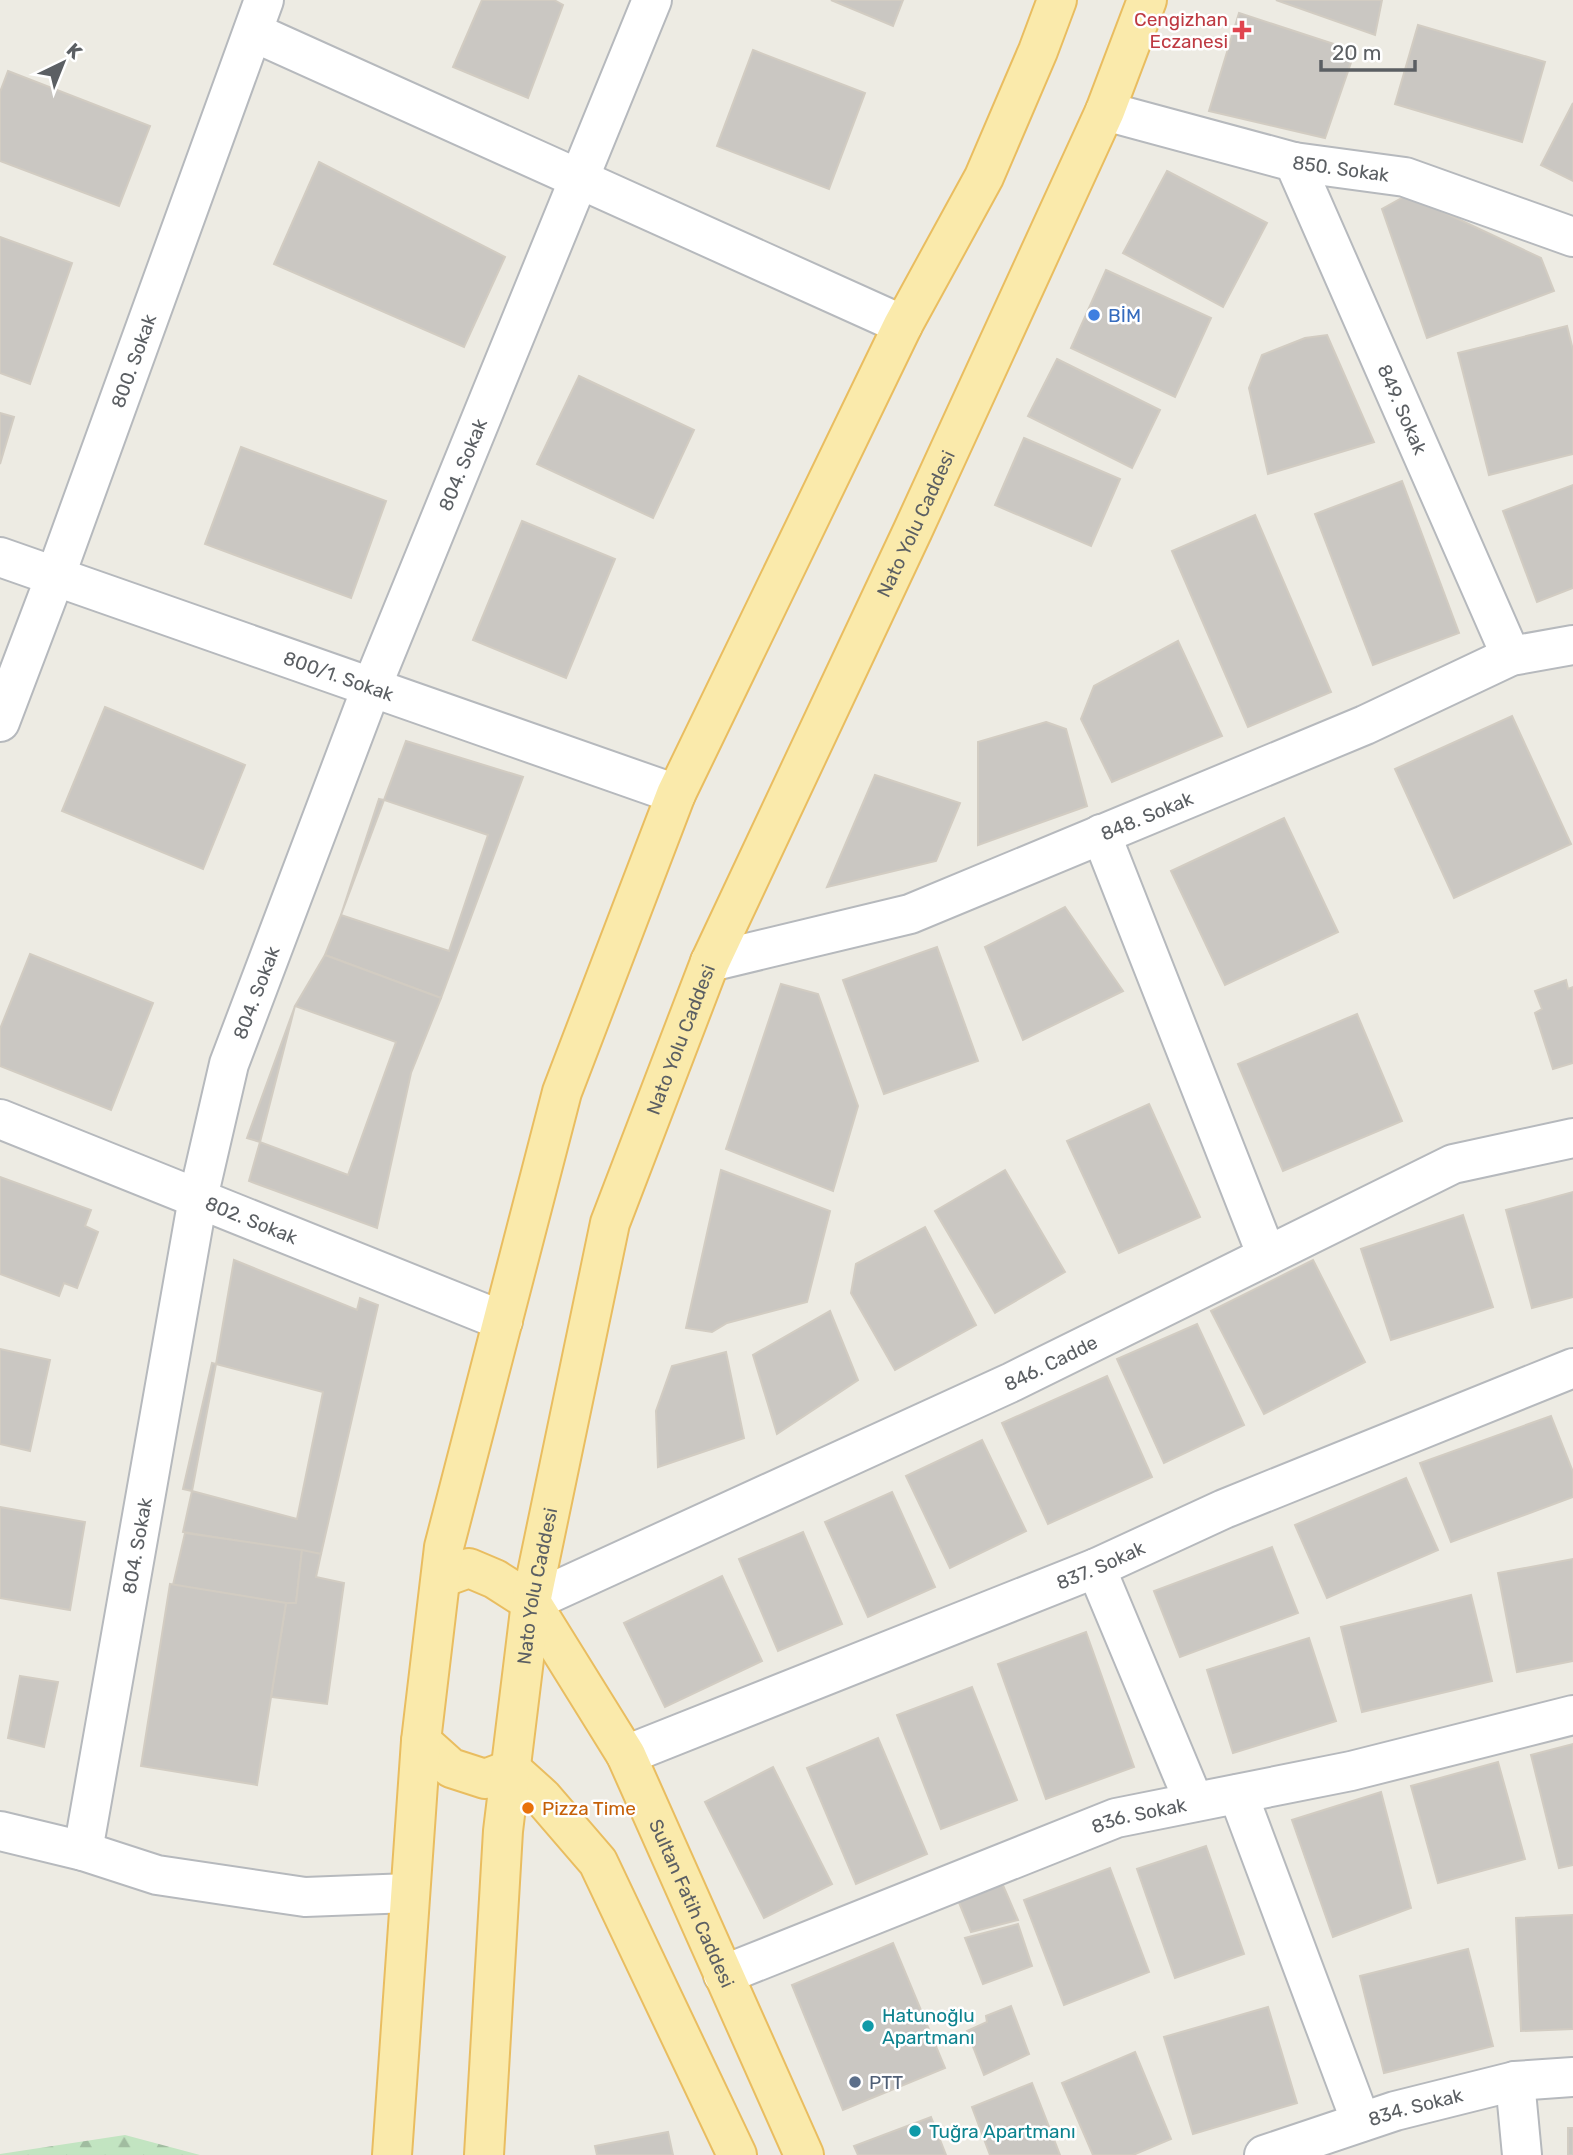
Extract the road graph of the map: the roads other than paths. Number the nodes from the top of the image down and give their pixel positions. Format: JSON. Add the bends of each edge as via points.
{"nodes":[{"id":1,"x":652,"y":0,"type":"edge"},
{"id":2,"x":1057,"y":0,"type":"edge"},
{"id":3,"x":1147,"y":0,"type":"edge"},
{"id":4,"x":259,"y":16,"type":"edge"},
{"id":5,"x":1105,"y":111,"type":"junction"},
{"id":6,"x":1294,"y":162,"type":"junction"},
{"id":7,"x":580,"y":179,"type":"junction"},
{"id":8,"x":1573,"y":237,"type":"edge"},
{"id":9,"x":903,"y":325,"type":"junction"},
{"id":10,"x":0,"y":557,"type":"edge"},
{"id":11,"x":55,"y":577,"type":"junction"},
{"id":12,"x":1573,"y":645,"type":"edge"},
{"id":13,"x":1511,"y":656,"type":"junction"},
{"id":14,"x":372,"y":687,"type":"junction"},
{"id":15,"x":0,"y":722,"type":"edge"},
{"id":16,"x":676,"y":794,"type":"junction"},
{"id":17,"x":1101,"y":834,"type":"junction"},
{"id":18,"x":710,"y":962,"type":"junction"},
{"id":19,"x":0,"y":1119,"type":"edge"},
{"id":20,"x":1573,"y":1138,"type":"edge"},
{"id":21,"x":198,"y":1198,"type":"junction"},
{"id":22,"x":1267,"y":1256,"type":"junction"},
{"id":23,"x":503,"y":1321,"type":"junction"},
{"id":24,"x":1573,"y":1368,"type":"edge"},
{"id":25,"x":1096,"y":1568,"type":"junction"},
{"id":26,"x":441,"y":1578,"type":"junction"},
{"id":27,"x":531,"y":1602,"type":"junction"},
{"id":28,"x":1573,"y":1715,"type":"edge"},
{"id":29,"x":421,"y":1741,"type":"junction"},
{"id":30,"x":626,"y":1755,"type":"junction"},
{"id":31,"x":510,"y":1769,"type":"junction"},
{"id":32,"x":1238,"y":1794,"type":"junction"},
{"id":33,"x":1194,"y":1802,"type":"junction"},
{"id":34,"x":0,"y":1830,"type":"edge"},
{"id":35,"x":83,"y":1851,"type":"junction"},
{"id":36,"x":410,"y":1893,"type":"junction"},
{"id":37,"x":723,"y":1976,"type":"junction"},
{"id":38,"x":1573,"y":2077,"type":"edge"},
{"id":39,"x":1515,"y":2081,"type":"junction"},
{"id":40,"x":1361,"y":2122,"type":"junction"},
{"id":41,"x":392,"y":2155,"type":"edge"},
{"id":42,"x":484,"y":2155,"type":"edge"},
{"id":43,"x":737,"y":2155,"type":"edge"},
{"id":44,"x":804,"y":2155,"type":"edge"},
{"id":45,"x":1264,"y":2155,"type":"edge"},
{"id":46,"x":1522,"y":2155,"type":"edge"}],
"edges":[{"from":1,"to":7,"type":"street","name":"804. Sokak"},
{"from":2,"to":9,"type":"main road","via":[[984,177]]},
{"from":3,"to":5,"type":"main road","name":"Nato Yolu Caddesi"},
{"from":4,"to":7,"type":"street"},
{"from":4,"to":11,"type":"street","name":"800. Sokak"},
{"from":5,"to":6,"type":"street","name":"850. Sokak"},
{"from":5,"to":18,"type":"main road","name":"Nato Yolu Caddesi"},
{"from":6,"to":8,"type":"street","name":"850. Sokak","via":[[1405,177]]},
{"from":6,"to":13,"type":"street","name":"849. Sokak"},
{"from":7,"to":9,"type":"street"},
{"from":7,"to":14,"type":"street","name":"804. Sokak"},
{"from":9,"to":16,"type":"main road"},
{"from":10,"to":11,"type":"street","name":"800/1. Sokak"},
{"from":11,"to":14,"type":"street","name":"800/1. Sokak"},
{"from":11,"to":15,"type":"street","name":"800. Sokak"},
{"from":12,"to":13,"type":"street","name":"848. Sokak"},
{"from":13,"to":17,"type":"street","name":"848. Sokak","via":[[1365,726]]},
{"from":14,"to":16,"type":"street","name":"800/1. Sokak"},
{"from":14,"to":21,"type":"street","name":"804. Sokak","via":[[229,1064]]},
{"from":16,"to":23,"type":"main road","via":[[562,1092]]},
{"from":17,"to":18,"type":"street","name":"848. Sokak","via":[[909,914]]},
{"from":17,"to":22,"type":"street"},
{"from":18,"to":27,"type":"main road","name":"Nato Yolu Caddesi","via":[[610,1223]]},
{"from":19,"to":21,"type":"street","name":"802. Sokak"},
{"from":20,"to":22,"type":"street","name":"846. Cadde","via":[[1453,1164]]},
{"from":21,"to":23,"type":"street","name":"802. Sokak"},
{"from":21,"to":35,"type":"street","name":"804. Sokak"},
{"from":22,"to":27,"type":"street","name":"846. Cadde","via":[[1012,1382]]},
{"from":23,"to":26,"type":"main road","via":[[444,1547]]},
{"from":24,"to":25,"type":"street","name":"837. Sokak","via":[[1224,1509]]},
{"from":25,"to":30,"type":"street","name":"837. Sokak"},
{"from":25,"to":33,"type":"street"},
{"from":26,"to":27,"type":"main road","name":"Sultan Fatih Caddesi","via":[[469,1568]]},
{"from":26,"to":29,"type":"main road"},
{"from":27,"to":30,"type":"main road","name":"Sultan Fatih Caddesi"},
{"from":27,"to":31,"type":"main road","name":"Nato Yolu Caddesi"},
{"from":28,"to":32,"type":"street","name":"836. Sokak","via":[[1351,1771]]},
{"from":29,"to":31,"type":"main road","via":[[451,1768],[485,1779]]},
{"from":29,"to":36,"type":"main road"},
{"from":30,"to":37,"type":"main road","name":"Sultan Fatih Caddesi"},
{"from":31,"to":42,"type":"main road","name":"Nato Yolu Caddesi"},
{"from":31,"to":43,"type":"main road","via":[[542,1797],[598,1862]]},
{"from":32,"to":33,"type":"street","name":"836. Sokak"},
{"from":32,"to":40,"type":"street"},
{"from":33,"to":37,"type":"street","name":"836. Sokak","via":[[1116,1818]]},
{"from":34,"to":35,"type":"street"},
{"from":35,"to":36,"type":"street","via":[[157,1875],[305,1896]]},
{"from":36,"to":41,"type":"main road"},
{"from":37,"to":44,"type":"main road","name":"Sultan Fatih Caddesi"},
{"from":38,"to":39,"type":"street","name":"834. Sokak"},
{"from":39,"to":40,"type":"street","name":"834. Sokak"},
{"from":39,"to":46,"type":"street"},
{"from":40,"to":45,"type":"street","name":"834. Sokak"}]}
